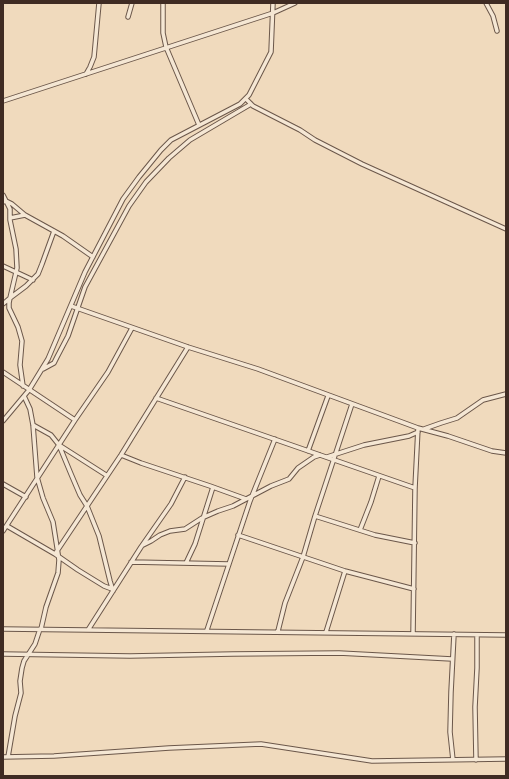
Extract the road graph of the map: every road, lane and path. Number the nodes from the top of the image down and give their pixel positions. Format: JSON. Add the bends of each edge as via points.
{"nodes":[{"id":1,"x":99,"y":3,"type":"edge"},
{"id":2,"x":132,"y":3,"type":"edge"},
{"id":3,"x":163,"y":3,"type":"edge"},
{"id":4,"x":273,"y":3,"type":"edge"},
{"id":5,"x":295,"y":3,"type":"edge"},
{"id":6,"x":486,"y":3,"type":"edge"},
{"id":7,"x":273,"y":12,"type":"junction"},
{"id":8,"x":128,"y":17,"type":"dead end"},
{"id":9,"x":497,"y":31,"type":"dead end"},
{"id":10,"x":166,"y":48,"type":"junction"},
{"id":11,"x":86,"y":74,"type":"junction"},
{"id":12,"x":246,"y":99,"type":"junction"},
{"id":13,"x":3,"y":101,"type":"edge"},
{"id":14,"x":251,"y":104,"type":"junction"},
{"id":15,"x":199,"y":125,"type":"junction"},
{"id":16,"x":3,"y":195,"type":"edge"},
{"id":17,"x":4,"y":202,"type":"edge"},
{"id":18,"x":25,"y":215,"type":"junction"},
{"id":19,"x":10,"y":218,"type":"junction"},
{"id":20,"x":506,"y":229,"type":"edge"},
{"id":21,"x":54,"y":231,"type":"junction"},
{"id":22,"x":93,"y":257,"type":"junction"},
{"id":23,"x":3,"y":266,"type":"edge"},
{"id":24,"x":16,"y":272,"type":"junction"},
{"id":25,"x":33,"y":280,"type":"junction"},
{"id":26,"x":10,"y":298,"type":"junction"},
{"id":27,"x":3,"y":304,"type":"edge"},
{"id":28,"x":71,"y":306,"type":"junction"},
{"id":29,"x":77,"y":309,"type":"junction"},
{"id":30,"x":132,"y":328,"type":"junction"},
{"id":31,"x":188,"y":347,"type":"junction"},
{"id":32,"x":42,"y":370,"type":"junction"},
{"id":33,"x":3,"y":372,"type":"edge"},
{"id":34,"x":23,"y":386,"type":"junction"},
{"id":35,"x":29,"y":390,"type":"junction"},
{"id":36,"x":506,"y":394,"type":"edge"},
{"id":37,"x":24,"y":396,"type":"junction"},
{"id":38,"x":328,"y":396,"type":"junction"},
{"id":39,"x":156,"y":398,"type":"junction"},
{"id":40,"x":352,"y":404,"type":"junction"},
{"id":41,"x":75,"y":420,"type":"junction"},
{"id":42,"x":3,"y":421,"type":"edge"},
{"id":43,"x":34,"y":425,"type":"junction"},
{"id":44,"x":424,"y":429,"type":"junction"},
{"id":45,"x":418,"y":430,"type":"junction"},
{"id":46,"x":274,"y":439,"type":"junction"},
{"id":47,"x":59,"y":445,"type":"junction"},
{"id":48,"x":308,"y":451,"type":"junction"},
{"id":49,"x":506,"y":453,"type":"edge"},
{"id":50,"x":320,"y":454,"type":"junction"},
{"id":51,"x":336,"y":454,"type":"junction"},
{"id":52,"x":121,"y":455,"type":"junction"},
{"id":53,"x":327,"y":457,"type":"junction"},
{"id":54,"x":335,"y":460,"type":"junction"},
{"id":55,"x":106,"y":476,"type":"junction"},
{"id":56,"x":380,"y":476,"type":"junction"},
{"id":57,"x":38,"y":477,"type":"junction"},
{"id":58,"x":185,"y":477,"type":"junction"},
{"id":59,"x":3,"y":484,"type":"edge"},
{"id":60,"x":213,"y":487,"type":"junction"},
{"id":61,"x":415,"y":488,"type":"junction"},
{"id":62,"x":252,"y":496,"type":"junction"},
{"id":63,"x":26,"y":498,"type":"junction"},
{"id":64,"x":246,"y":499,"type":"junction"},
{"id":65,"x":250,"y":501,"type":"junction"},
{"id":66,"x":87,"y":506,"type":"junction"},
{"id":67,"x":204,"y":516,"type":"junction"},
{"id":68,"x":315,"y":516,"type":"junction"},
{"id":69,"x":7,"y":526,"type":"junction"},
{"id":70,"x":360,"y":530,"type":"junction"},
{"id":71,"x":3,"y":532,"type":"edge"},
{"id":72,"x":238,"y":535,"type":"junction"},
{"id":73,"x":415,"y":543,"type":"junction"},
{"id":74,"x":142,"y":545,"type":"junction"},
{"id":75,"x":57,"y":554,"type":"junction"},
{"id":76,"x":303,"y":557,"type":"junction"},
{"id":77,"x":131,"y":562,"type":"junction"},
{"id":78,"x":186,"y":563,"type":"junction"},
{"id":79,"x":229,"y":564,"type":"junction"},
{"id":80,"x":345,"y":571,"type":"junction"},
{"id":81,"x":414,"y":589,"type":"junction"},
{"id":82,"x":113,"y":590,"type":"junction"},
{"id":83,"x":3,"y":629,"type":"edge"},
{"id":84,"x":40,"y":629,"type":"junction"},
{"id":85,"x":88,"y":630,"type":"junction"},
{"id":86,"x":208,"y":630,"type":"junction"},
{"id":87,"x":278,"y":631,"type":"junction"},
{"id":88,"x":326,"y":632,"type":"junction"},
{"id":89,"x":413,"y":634,"type":"junction"},
{"id":90,"x":454,"y":634,"type":"junction"},
{"id":91,"x":506,"y":634,"type":"edge"},
{"id":92,"x":476,"y":635,"type":"junction"},
{"id":93,"x":3,"y":654,"type":"edge"},
{"id":94,"x":29,"y":654,"type":"junction"},
{"id":95,"x":452,"y":659,"type":"junction"},
{"id":96,"x":3,"y":757,"type":"edge"},
{"id":97,"x":8,"y":757,"type":"junction"},
{"id":98,"x":506,"y":759,"type":"edge"},
{"id":99,"x":453,"y":760,"type":"junction"},
{"id":100,"x":476,"y":760,"type":"junction"}],
"edges":[{"from":1,"to":11,"type":"street","via":[[94,57]]},
{"from":2,"to":8,"type":"street"},
{"from":3,"to":10,"type":"street"},
{"from":4,"to":7,"type":"street"},
{"from":5,"to":7,"type":"street"},
{"from":6,"to":9,"type":"street"},
{"from":7,"to":10,"type":"street"},
{"from":7,"to":12,"type":"street","via":[[271,52],[260,77]]},
{"from":10,"to":11,"type":"street"},
{"from":10,"to":15,"type":"street"},
{"from":11,"to":13,"type":"street"},
{"from":12,"to":14,"type":"street"},
{"from":12,"to":15,"type":"street"},
{"from":14,"to":20,"type":"street","via":[[362,164]]},
{"from":14,"to":29,"type":"street","via":[[190,140],[146,182],[129,206],[85,287]]},
{"from":15,"to":22,"type":"street","via":[[172,140],[139,177],[123,199]]},
{"from":16,"to":17,"type":"street"},
{"from":17,"to":18,"type":"street"},
{"from":17,"to":19,"type":"street","via":[[10,206]]},
{"from":18,"to":19,"type":"street"},
{"from":18,"to":21,"type":"street"},
{"from":19,"to":24,"type":"street","via":[[16,249]]},
{"from":21,"to":22,"type":"street"},
{"from":21,"to":25,"type":"street","via":[[38,274]]},
{"from":22,"to":28,"type":"street"},
{"from":23,"to":24,"type":"street"},
{"from":24,"to":25,"type":"street"},
{"from":24,"to":26,"type":"street"},
{"from":25,"to":26,"type":"street"},
{"from":26,"to":27,"type":"street"},
{"from":26,"to":34,"type":"street","via":[[9,308],[22,344],[20,365]]},
{"from":28,"to":29,"type":"street"},
{"from":28,"to":32,"type":"street","via":[[54,349]]},
{"from":29,"to":30,"type":"street"},
{"from":29,"to":32,"type":"street","via":[[58,357],[54,363]]},
{"from":30,"to":31,"type":"street"},
{"from":30,"to":41,"type":"street","via":[[108,372]]},
{"from":31,"to":38,"type":"street","via":[[258,369]]},
{"from":31,"to":39,"type":"street"},
{"from":32,"to":35,"type":"street"},
{"from":33,"to":34,"type":"street"},
{"from":34,"to":35,"type":"street"},
{"from":35,"to":37,"type":"street"},
{"from":35,"to":41,"type":"street"},
{"from":36,"to":44,"type":"street","via":[[483,400],[462,416]]},
{"from":37,"to":42,"type":"street"},
{"from":37,"to":43,"type":"street"},
{"from":38,"to":40,"type":"street"},
{"from":38,"to":48,"type":"street"},
{"from":39,"to":46,"type":"street"},
{"from":39,"to":52,"type":"street"},
{"from":40,"to":45,"type":"street"},
{"from":40,"to":51,"type":"street"},
{"from":41,"to":47,"type":"street"},
{"from":43,"to":47,"type":"street","via":[[52,435]]},
{"from":43,"to":57,"type":"street"},
{"from":44,"to":45,"type":"street"},
{"from":44,"to":49,"type":"street","via":[[492,451]]},
{"from":45,"to":51,"type":"street","via":[[409,436],[364,445]]},
{"from":45,"to":61,"type":"street"},
{"from":46,"to":48,"type":"street"},
{"from":46,"to":62,"type":"street"},
{"from":47,"to":55,"type":"street"},
{"from":47,"to":57,"type":"street"},
{"from":47,"to":66,"type":"street"},
{"from":48,"to":50,"type":"street"},
{"from":50,"to":53,"type":"street"},
{"from":50,"to":62,"type":"street","via":[[298,468],[290,478]]},
{"from":51,"to":53,"type":"street"},
{"from":51,"to":54,"type":"street"},
{"from":52,"to":55,"type":"street"},
{"from":52,"to":58,"type":"street"},
{"from":53,"to":54,"type":"street"},
{"from":54,"to":56,"type":"street"},
{"from":54,"to":68,"type":"street"},
{"from":55,"to":66,"type":"street"},
{"from":56,"to":61,"type":"street"},
{"from":56,"to":70,"type":"street"},
{"from":57,"to":63,"type":"street"},
{"from":57,"to":75,"type":"street","via":[[53,522]]},
{"from":58,"to":60,"type":"street"},
{"from":58,"to":74,"type":"street","via":[[172,504]]},
{"from":59,"to":63,"type":"street"},
{"from":60,"to":64,"type":"street"},
{"from":60,"to":67,"type":"street"},
{"from":61,"to":73,"type":"street"},
{"from":62,"to":64,"type":"street"},
{"from":62,"to":65,"type":"street"},
{"from":63,"to":69,"type":"street"},
{"from":64,"to":65,"type":"street"},
{"from":64,"to":67,"type":"street"},
{"from":65,"to":72,"type":"street"},
{"from":66,"to":75,"type":"street"},
{"from":66,"to":82,"type":"street","via":[[99,536]]},
{"from":67,"to":74,"type":"street","via":[[185,529],[170,531]]},
{"from":67,"to":78,"type":"street","via":[[196,544]]},
{"from":68,"to":70,"type":"street"},
{"from":68,"to":76,"type":"street"},
{"from":69,"to":71,"type":"street"},
{"from":69,"to":75,"type":"street"},
{"from":70,"to":73,"type":"street"},
{"from":72,"to":76,"type":"street"},
{"from":72,"to":79,"type":"street"},
{"from":73,"to":81,"type":"street"},
{"from":74,"to":77,"type":"street"},
{"from":75,"to":82,"type":"street"},
{"from":75,"to":84,"type":"street","via":[[58,573]]},
{"from":76,"to":80,"type":"street"},
{"from":76,"to":87,"type":"street","via":[[285,603]]},
{"from":77,"to":78,"type":"street"},
{"from":77,"to":82,"type":"street"},
{"from":78,"to":79,"type":"street"},
{"from":79,"to":86,"type":"street"},
{"from":80,"to":81,"type":"street"},
{"from":80,"to":88,"type":"street"},
{"from":81,"to":89,"type":"street"},
{"from":82,"to":85,"type":"street"},
{"from":83,"to":84,"type":"street"},
{"from":84,"to":85,"type":"street"},
{"from":84,"to":94,"type":"street"},
{"from":85,"to":86,"type":"street"},
{"from":86,"to":87,"type":"street"},
{"from":87,"to":88,"type":"street"},
{"from":88,"to":89,"type":"street"},
{"from":89,"to":90,"type":"street"},
{"from":90,"to":92,"type":"street"},
{"from":90,"to":95,"type":"street"},
{"from":91,"to":92,"type":"street"},
{"from":92,"to":100,"type":"street"},
{"from":93,"to":94,"type":"street"},
{"from":94,"to":95,"type":"street","via":[[130,656],[339,653]]},
{"from":94,"to":97,"type":"street","via":[[20,675],[21,693]]},
{"from":95,"to":99,"type":"street","via":[[450,732]]},
{"from":96,"to":97,"type":"street"},
{"from":97,"to":99,"type":"street","via":[[261,744],[365,761]]},
{"from":98,"to":100,"type":"street"},
{"from":99,"to":100,"type":"street"}]}
